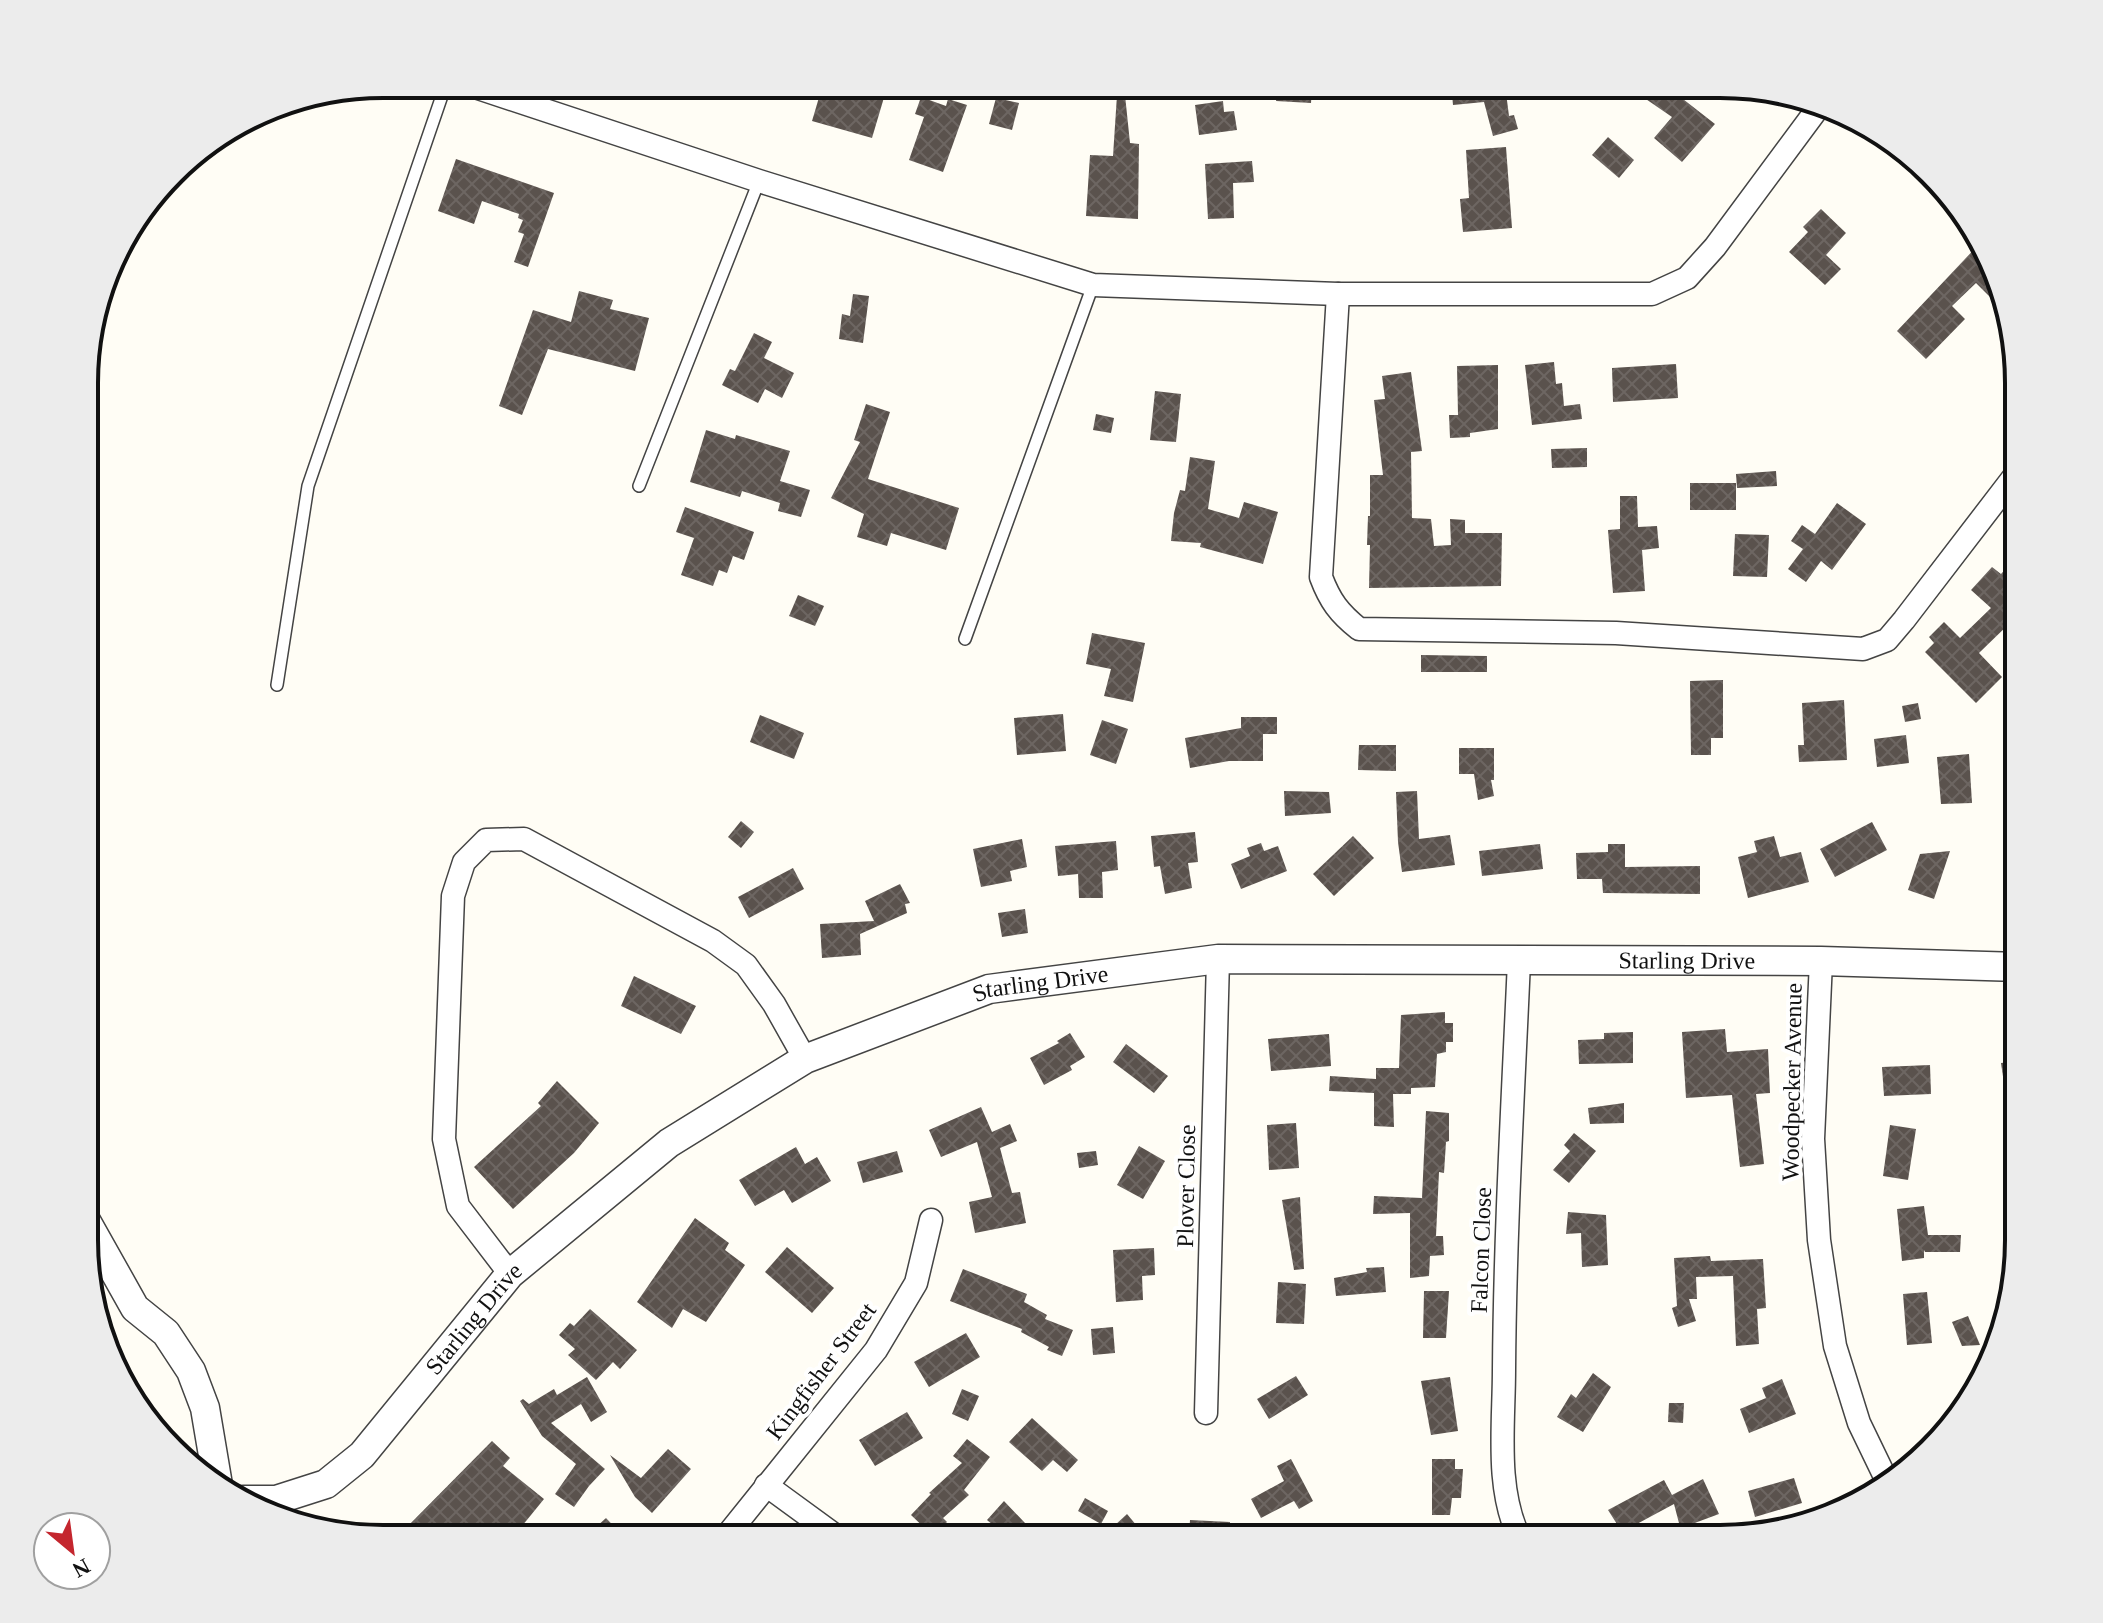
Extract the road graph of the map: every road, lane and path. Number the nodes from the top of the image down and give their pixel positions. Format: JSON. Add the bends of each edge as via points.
{"nodes":[{"id":1,"x":441,"y":98,"type":"edge"},
{"id":2,"x":538,"y":98,"type":"edge"},
{"id":3,"x":1814,"y":114,"type":"edge"},
{"id":4,"x":759,"y":181,"type":"junction"},
{"id":5,"x":1093,"y":285,"type":"junction"},
{"id":6,"x":1338,"y":294,"type":"junction"},
{"id":7,"x":639,"y":486,"type":"dead end"},
{"id":8,"x":2005,"y":488,"type":"edge"},
{"id":9,"x":965,"y":639,"type":"dead end"},
{"id":10,"x":277,"y":685,"type":"dead end"},
{"id":11,"x":1218,"y":959,"type":"junction"},
{"id":12,"x":1519,"y":961,"type":"junction"},
{"id":13,"x":1821,"y":961,"type":"junction"},
{"id":14,"x":2004,"y":967,"type":"edge"},
{"id":15,"x":805,"y":1059,"type":"junction"},
{"id":16,"x":931,"y":1220,"type":"dead end"},
{"id":17,"x":99,"y":1244,"type":"edge"},
{"id":18,"x":510,"y":1274,"type":"junction"},
{"id":19,"x":1206,"y":1413,"type":"dead end"},
{"id":20,"x":215,"y":1470,"type":"edge"},
{"id":21,"x":1883,"y":1473,"type":"edge"},
{"id":22,"x":766,"y":1485,"type":"junction"},
{"id":23,"x":267,"y":1500,"type":"edge"},
{"id":24,"x":735,"y":1525,"type":"edge"},
{"id":25,"x":821,"y":1525,"type":"edge"},
{"id":26,"x":1513,"y":1525,"type":"edge"}],
"edges":[{"from":1,"to":10,"type":"lane","via":[[308,486]]},
{"from":2,"to":4,"type":"street"},
{"from":3,"to":6,"type":"street","via":[[1715,247],[1687,278],[1652,294]]},
{"from":4,"to":5,"type":"street"},
{"from":4,"to":7,"type":"lane"},
{"from":5,"to":6,"type":"street"},
{"from":5,"to":9,"type":"lane"},
{"from":6,"to":8,"type":"street","via":[[1321,577],[1329,599],[1359,629],[1616,633],[1863,649],[1887,640]]},
{"from":11,"to":12,"type":"street","name":"Starling Drive"},
{"from":11,"to":15,"type":"street","name":"Starling Drive","via":[[989,989]]},
{"from":11,"to":19,"type":"street","name":"Plover Close"},
{"from":12,"to":13,"type":"street","name":"Starling Drive"},
{"from":12,"to":26,"type":"street","name":"Falcon Close","via":[[1505,1259],[1504,1481]]},
{"from":13,"to":14,"type":"street","name":"Starling Drive"},
{"from":13,"to":21,"type":"street","name":"Woodpecker Avenue","via":[[1813,1139],[1819,1240],[1835,1346],[1859,1423]]},
{"from":15,"to":18,"type":"street","name":"Starling Drive","via":[[669,1143]]},
{"from":15,"to":18,"type":"street","via":[[746,965],[713,941],[524,839],[486,840],[464,862],[453,896],[444,1139],[458,1206]]},
{"from":16,"to":22,"type":"street","name":"Kingfisher Street","via":[[916,1283],[876,1350]]},
{"from":17,"to":20,"type":"street","via":[[135,1308],[166,1333],[191,1371],[205,1408]]},
{"from":18,"to":23,"type":"street","name":"Starling Drive","via":[[362,1455],[326,1484]]},
{"from":22,"to":24,"type":"street","name":"Kingfisher Street"},
{"from":22,"to":25,"type":"street"}]}
